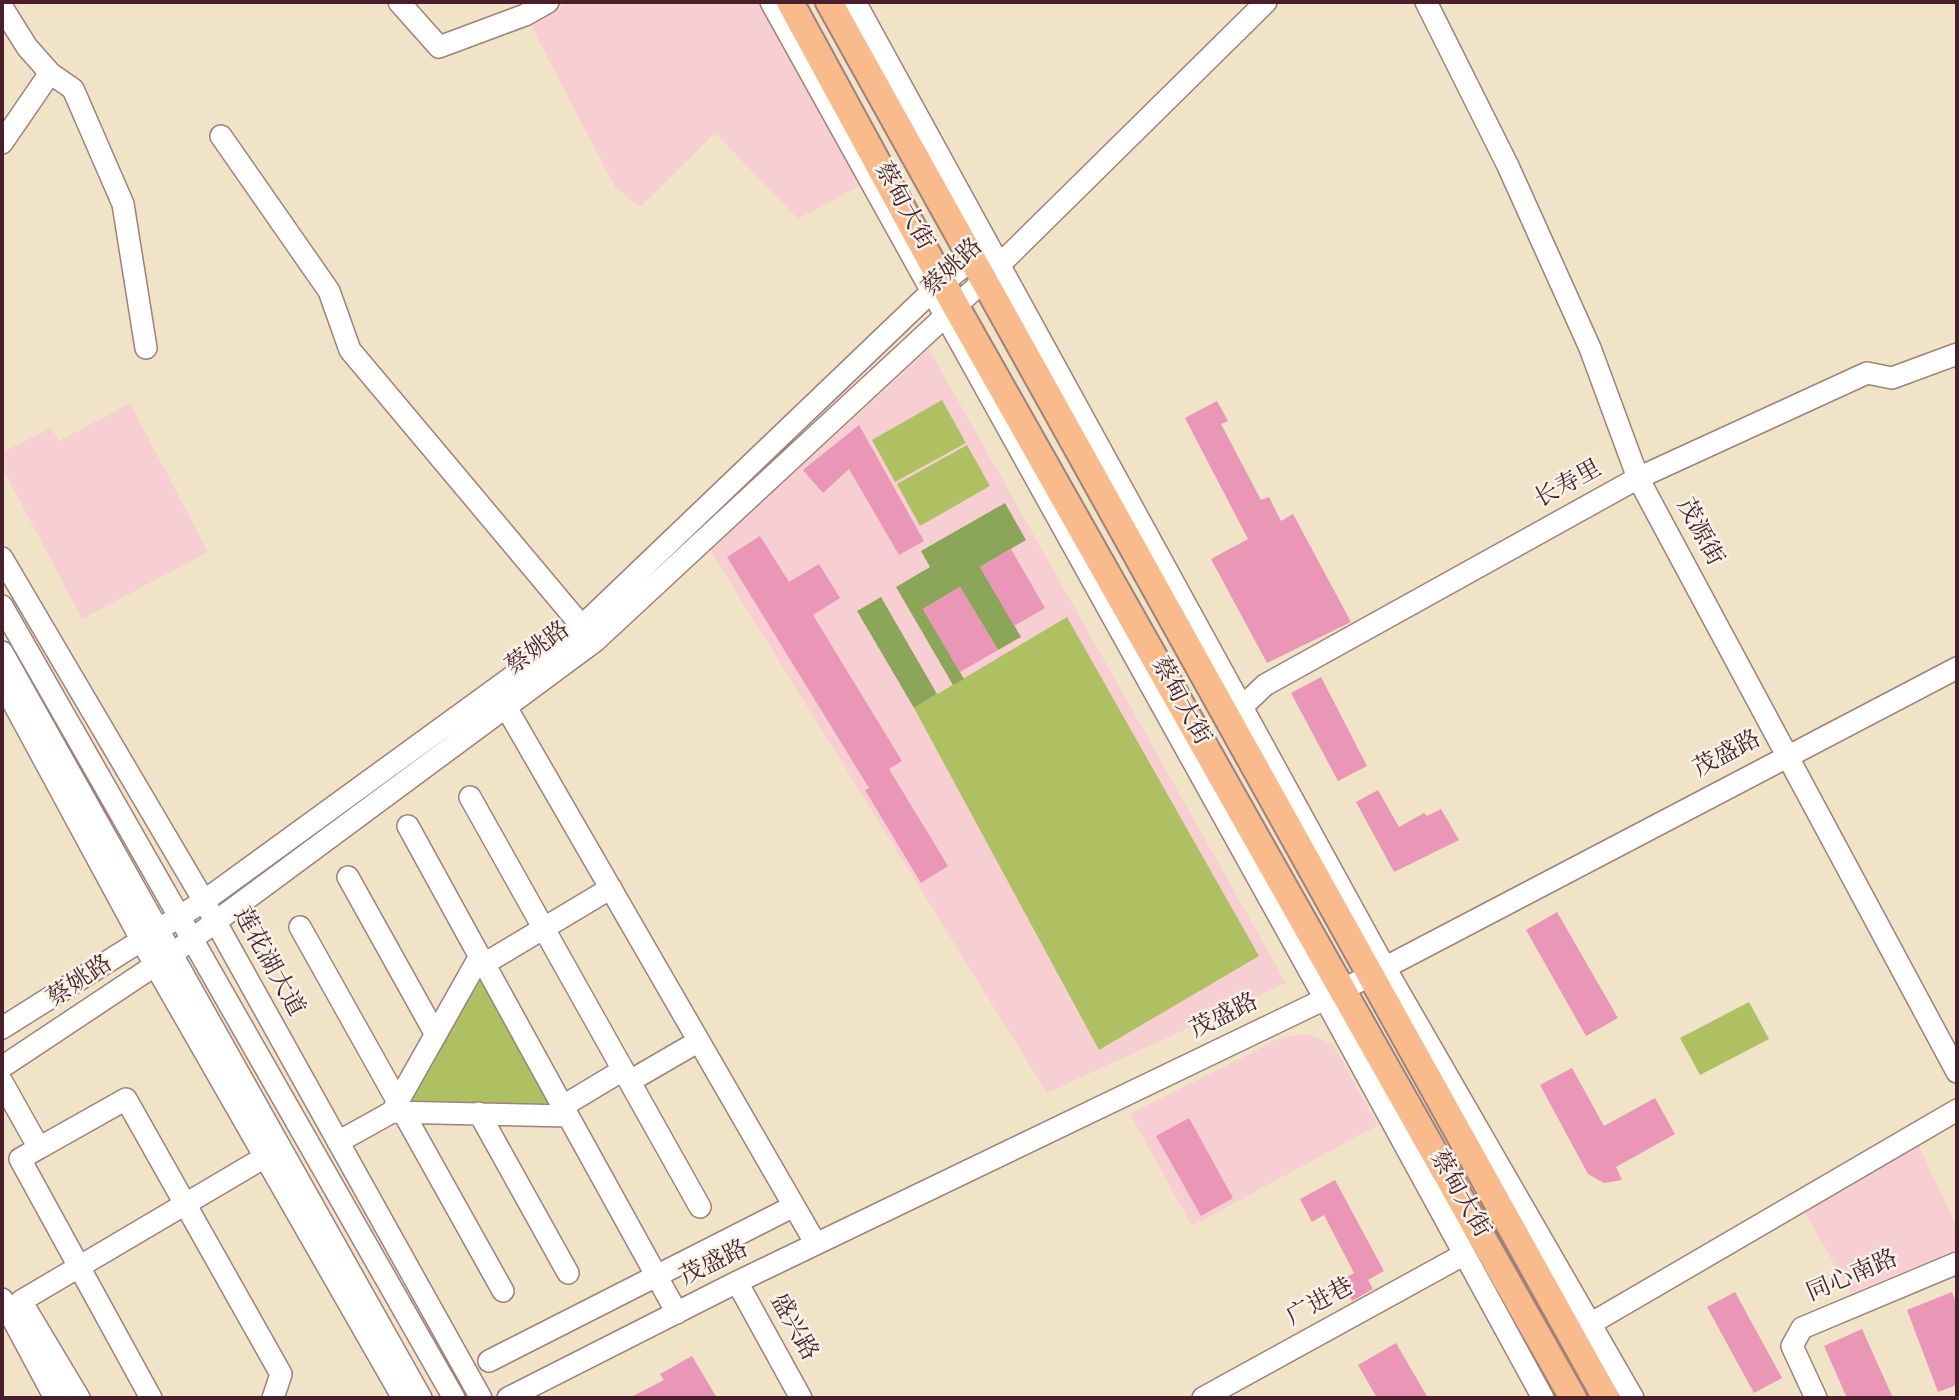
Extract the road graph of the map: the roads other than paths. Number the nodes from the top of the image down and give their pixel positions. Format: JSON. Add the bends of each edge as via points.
{"nodes":[{"id":1,"x":400,"y":2,"type":"edge"},
{"id":2,"x":548,"y":2,"type":"edge"},
{"id":3,"x":771,"y":2,"type":"edge"},
{"id":4,"x":790,"y":2,"type":"edge"},
{"id":5,"x":829,"y":2,"type":"edge"},
{"id":6,"x":855,"y":2,"type":"edge"},
{"id":7,"x":1266,"y":2,"type":"edge"},
{"id":8,"x":1426,"y":2,"type":"edge"},
{"id":9,"x":2,"y":7,"type":"edge"},
{"id":10,"x":50,"y":73,"type":"junction"},
{"id":11,"x":221,"y":136,"type":"dead end"},
{"id":12,"x":2,"y":143,"type":"edge"},
{"id":13,"x":985,"y":262,"type":"junction"},
{"id":14,"x":943,"y":299,"type":"junction"},
{"id":15,"x":146,"y":348,"type":"dead end"},
{"id":16,"x":1957,"y":354,"type":"edge"},
{"id":17,"x":1638,"y":478,"type":"junction"},
{"id":18,"x":2,"y":558,"type":"edge"},
{"id":19,"x":2,"y":606,"type":"edge"},
{"id":20,"x":589,"y":634,"type":"junction"},
{"id":21,"x":2,"y":652,"type":"edge"},
{"id":22,"x":1957,"y":668,"type":"edge"},
{"id":23,"x":2,"y":682,"type":"edge"},
{"id":24,"x":502,"y":698,"type":"junction"},
{"id":25,"x":1235,"y":710,"type":"junction"},
{"id":26,"x":1787,"y":754,"type":"junction"},
{"id":27,"x":471,"y":797,"type":"dead end"},
{"id":28,"x":408,"y":826,"type":"dead end"},
{"id":29,"x":348,"y":877,"type":"dead end"},
{"id":30,"x":611,"y":888,"type":"junction"},
{"id":31,"x":204,"y":901,"type":"junction"},
{"id":32,"x":179,"y":918,"type":"junction"},
{"id":33,"x":214,"y":922,"type":"junction"},
{"id":34,"x":300,"y":927,"type":"dead end"},
{"id":35,"x":544,"y":928,"type":"junction"},
{"id":36,"x":151,"y":936,"type":"junction"},
{"id":37,"x":191,"y":939,"type":"junction"},
{"id":38,"x":164,"y":960,"type":"junction"},
{"id":39,"x":482,"y":960,"type":"junction"},
{"id":40,"x":1377,"y":970,"type":"junction"},
{"id":41,"x":1333,"y":994,"type":"junction"},
{"id":42,"x":2,"y":1028,"type":"edge"},
{"id":43,"x":436,"y":1035,"type":"junction"},
{"id":44,"x":699,"y":1041,"type":"junction"},
{"id":45,"x":2,"y":1067,"type":"edge"},
{"id":46,"x":1957,"y":1073,"type":"edge"},
{"id":47,"x":627,"y":1076,"type":"junction"},
{"id":48,"x":2,"y":1082,"type":"edge"},
{"id":49,"x":398,"y":1108,"type":"junction"},
{"id":50,"x":1957,"y":1110,"type":"edge"},
{"id":51,"x":565,"y":1111,"type":"junction"},
{"id":52,"x":479,"y":1112,"type":"junction"},
{"id":53,"x":338,"y":1142,"type":"junction"},
{"id":54,"x":39,"y":1148,"type":"junction"},
{"id":55,"x":265,"y":1157,"type":"junction"},
{"id":56,"x":185,"y":1204,"type":"junction"},
{"id":57,"x":794,"y":1206,"type":"junction"},
{"id":58,"x":700,"y":1207,"type":"dead end"},
{"id":59,"x":816,"y":1244,"type":"junction"},
{"id":60,"x":1463,"y":1255,"type":"junction"},
{"id":61,"x":1957,"y":1264,"type":"edge"},
{"id":62,"x":79,"y":1266,"type":"junction"},
{"id":63,"x":568,"y":1273,"type":"dead end"},
{"id":64,"x":657,"y":1276,"type":"junction"},
{"id":65,"x":737,"y":1283,"type":"junction"},
{"id":66,"x":503,"y":1291,"type":"dead end"},
{"id":67,"x":2,"y":1299,"type":"edge"},
{"id":68,"x":677,"y":1313,"type":"junction"},
{"id":69,"x":1579,"y":1330,"type":"junction"},
{"id":70,"x":489,"y":1361,"type":"dead end"},
{"id":71,"x":55,"y":1398,"type":"edge"},
{"id":72,"x":79,"y":1398,"type":"edge"},
{"id":73,"x":151,"y":1398,"type":"edge"},
{"id":74,"x":273,"y":1398,"type":"edge"},
{"id":75,"x":403,"y":1398,"type":"edge"},
{"id":76,"x":421,"y":1398,"type":"edge"},
{"id":77,"x":454,"y":1398,"type":"edge"},
{"id":78,"x":481,"y":1398,"type":"edge"},
{"id":79,"x":508,"y":1398,"type":"edge"},
{"id":80,"x":801,"y":1398,"type":"edge"},
{"id":81,"x":1203,"y":1398,"type":"edge"},
{"id":82,"x":1543,"y":1398,"type":"edge"},
{"id":83,"x":1573,"y":1398,"type":"edge"},
{"id":84,"x":1606,"y":1398,"type":"edge"},
{"id":85,"x":1633,"y":1398,"type":"edge"},
{"id":86,"x":1816,"y":1398,"type":"edge"}],
"edges":[{"from":1,"to":2,"type":"street","via":[[439,47]]},
{"from":3,"to":14,"type":"street"},
{"from":4,"to":14,"type":"main road","name":"蔡甸大街"},
{"from":5,"to":13,"type":"main road","name":"蔡甸大街"},
{"from":6,"to":13,"type":"street"},
{"from":7,"to":13,"type":"street","name":"蔡姚路","via":[[1053,210]]},
{"from":8,"to":17,"type":"street","name":"茂源街","via":[[1508,166],[1585,336]]},
{"from":9,"to":10,"type":"street","via":[[26,47]]},
{"from":10,"to":12,"type":"street"},
{"from":10,"to":15,"type":"street","via":[[73,89],[123,204]]},
{"from":11,"to":20,"type":"street","via":[[329,291],[350,350]]},
{"from":13,"to":14,"type":"street","name":"蔡姚路"},
{"from":13,"to":25,"type":"main road","name":"蔡甸大街"},
{"from":14,"to":20,"type":"street","name":"蔡姚路"},
{"from":14,"to":41,"type":"main road","name":"蔡甸大街"},
{"from":16,"to":17,"type":"street","name":"长寿里","via":[[1892,378],[1867,373]]},
{"from":17,"to":25,"type":"street","name":"长寿里","via":[[1265,685]]},
{"from":17,"to":26,"type":"street","name":"茂源街"},
{"from":18,"to":31,"type":"street","name":"莲花湖大道"},
{"from":19,"to":32,"type":"street"},
{"from":20,"to":24,"type":"street","name":"蔡姚路"},
{"from":21,"to":36,"type":"street"},
{"from":22,"to":26,"type":"street","name":"茂盛路"},
{"from":23,"to":36,"type":"street"},
{"from":24,"to":30,"type":"street"},
{"from":24,"to":31,"type":"street","name":"蔡姚路"},
{"from":24,"to":33,"type":"street","name":"蔡姚路"},
{"from":25,"to":40,"type":"main road","name":"蔡甸大街"},
{"from":26,"to":40,"type":"street","name":"茂盛路"},
{"from":26,"to":46,"type":"street","name":"茂源街"},
{"from":27,"to":35,"type":"street"},
{"from":28,"to":39,"type":"street"},
{"from":29,"to":43,"type":"street"},
{"from":30,"to":35,"type":"street"},
{"from":30,"to":44,"type":"street"},
{"from":31,"to":32,"type":"street","name":"蔡姚路"},
{"from":31,"to":33,"type":"street","name":"莲花湖大道"},
{"from":32,"to":36,"type":"street","name":"蔡姚路"},
{"from":32,"to":37,"type":"street"},
{"from":33,"to":37,"type":"street","name":"蔡姚路"},
{"from":33,"to":53,"type":"street","name":"莲花湖大道"},
{"from":34,"to":49,"type":"street"},
{"from":35,"to":39,"type":"street"},
{"from":35,"to":47,"type":"street"},
{"from":36,"to":38,"type":"street"},
{"from":36,"to":42,"type":"street","name":"蔡姚路"},
{"from":37,"to":38,"type":"street","name":"蔡姚路"},
{"from":37,"to":77,"type":"street"},
{"from":38,"to":45,"type":"street","name":"蔡姚路"},
{"from":38,"to":55,"type":"street"},
{"from":38,"to":76,"type":"street"},
{"from":39,"to":43,"type":"street"},
{"from":39,"to":51,"type":"street"},
{"from":40,"to":41,"type":"street","name":"茂盛路"},
{"from":40,"to":69,"type":"main road","name":"蔡甸大街"},
{"from":41,"to":59,"type":"street","name":"茂盛路"},
{"from":41,"to":60,"type":"street"},
{"from":41,"to":83,"type":"main road","name":"蔡甸大街"},
{"from":43,"to":49,"type":"street"},
{"from":44,"to":47,"type":"street"},
{"from":44,"to":57,"type":"street"},
{"from":47,"to":51,"type":"street"},
{"from":47,"to":58,"type":"street"},
{"from":48,"to":54,"type":"street"},
{"from":49,"to":52,"type":"street"},
{"from":49,"to":53,"type":"street"},
{"from":49,"to":66,"type":"street"},
{"from":50,"to":69,"type":"street"},
{"from":51,"to":52,"type":"street"},
{"from":51,"to":64,"type":"street"},
{"from":52,"to":63,"type":"street"},
{"from":53,"to":78,"type":"street","name":"莲花湖大道"},
{"from":54,"to":56,"type":"street","via":[[126,1099]]},
{"from":54,"to":62,"type":"street","via":[[20,1159]]},
{"from":55,"to":56,"type":"street"},
{"from":55,"to":75,"type":"street"},
{"from":56,"to":62,"type":"street"},
{"from":56,"to":74,"type":"street","via":[[281,1374]]},
{"from":57,"to":59,"type":"street"},
{"from":57,"to":64,"type":"street"},
{"from":59,"to":65,"type":"street","name":"茂盛路"},
{"from":60,"to":81,"type":"street","name":"广进巷"},
{"from":60,"to":82,"type":"street"},
{"from":61,"to":86,"type":"street","name":"同心南路","via":[[1802,1328],[1792,1346]]},
{"from":62,"to":72,"type":"street","via":[[21,1301]]},
{"from":62,"to":73,"type":"street"},
{"from":64,"to":68,"type":"street"},
{"from":64,"to":70,"type":"street"},
{"from":65,"to":68,"type":"street","name":"茂盛路"},
{"from":65,"to":80,"type":"street","name":"盛兴路"},
{"from":67,"to":71,"type":"street"},
{"from":68,"to":79,"type":"street","name":"茂盛路"},
{"from":69,"to":84,"type":"main road","name":"蔡甸大街"},
{"from":69,"to":85,"type":"street"}]}
